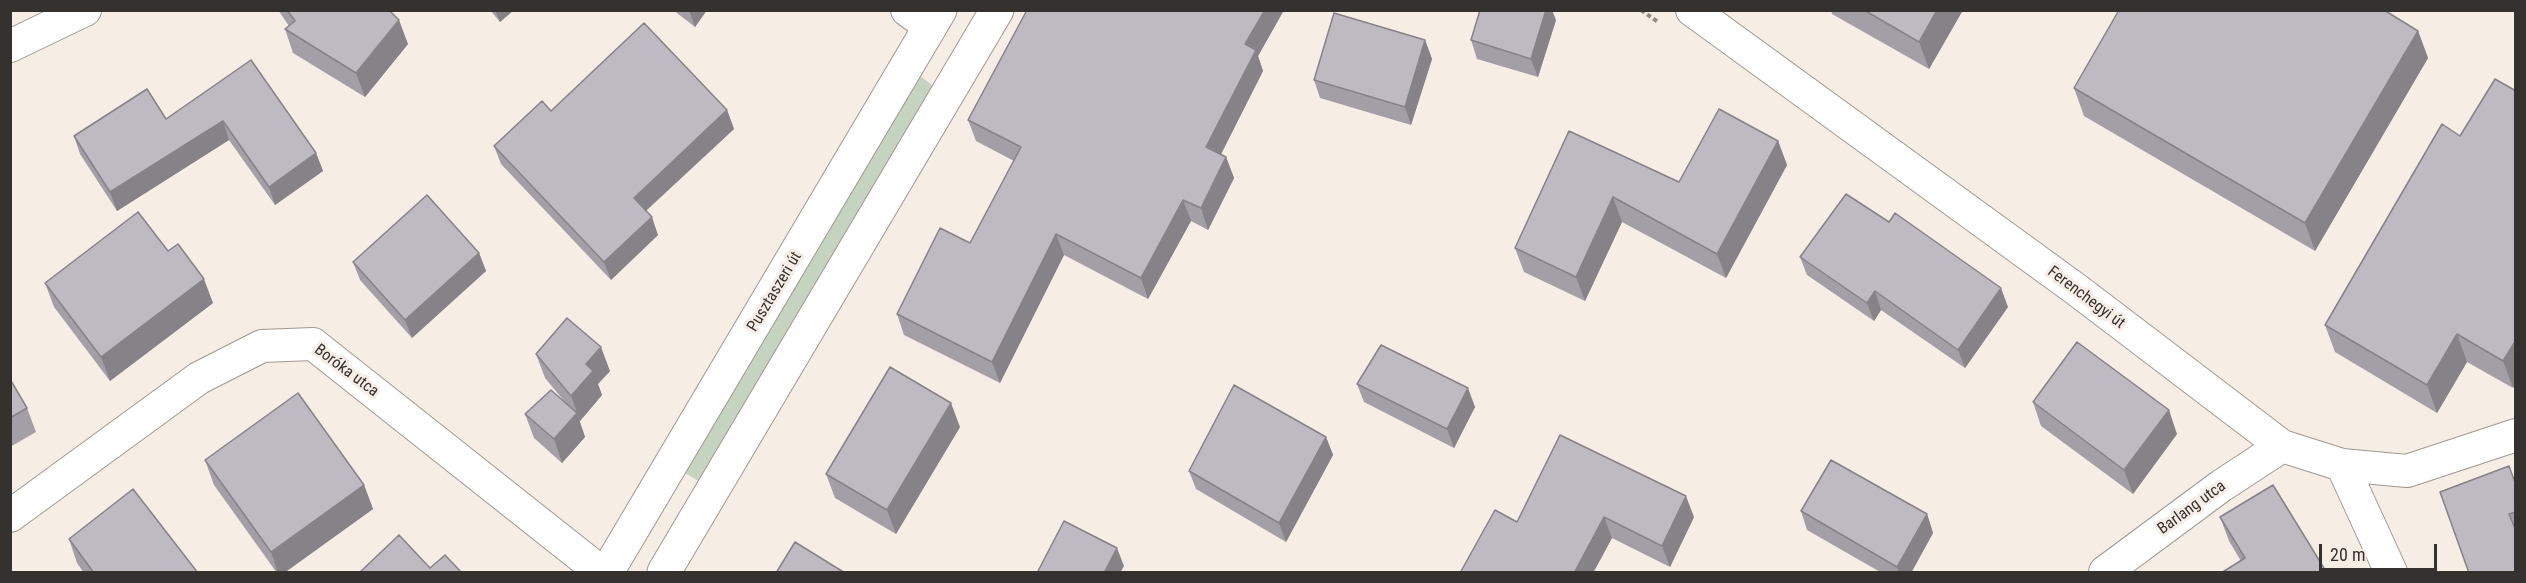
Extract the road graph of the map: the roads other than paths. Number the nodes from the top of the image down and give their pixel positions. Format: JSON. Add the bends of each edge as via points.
{"nodes":[{"id":1,"x":85,"y":10,"type":"edge"},
{"id":2,"x":997,"y":10,"type":"edge"},
{"id":3,"x":1692,"y":10,"type":"edge"},
{"id":4,"x":925,"y":16,"type":"edge"},
{"id":5,"x":10,"y":46,"type":"edge"},
{"id":6,"x":969,"y":58,"type":"junction"},
{"id":7,"x":2516,"y":435,"type":"edge"},
{"id":8,"x":2282,"y":446,"type":"junction"},
{"id":9,"x":2342,"y":465,"type":"junction"},
{"id":10,"x":10,"y":516,"type":"edge"},
{"id":11,"x":601,"y":573,"type":"edge"},
{"id":12,"x":607,"y":573,"type":"edge"},
{"id":13,"x":664,"y":573,"type":"edge"},
{"id":14,"x":2105,"y":573,"type":"edge"},
{"id":15,"x":2391,"y":573,"type":"edge"}],
"edges":[{"from":1,"to":5,"type":"street"},
{"from":2,"to":6,"type":"street"},
{"from":3,"to":8,"type":"street","name":"Ferenchegyi út","via":[[2077,290]]},
{"from":4,"to":6,"type":"street"},
{"from":4,"to":12,"type":"street","name":"Pusztaszeri út"},
{"from":6,"to":13,"type":"street"},
{"from":7,"to":9,"type":"street","name":"Ferenchegyi út","via":[[2407,471]]},
{"from":8,"to":9,"type":"street","name":"Ferenchegyi út"},
{"from":8,"to":14,"type":"street","name":"Barlang utca","via":[[2221,486]]},
{"from":9,"to":15,"type":"street"},
{"from":10,"to":11,"type":"street","name":"Boróka utca","via":[[199,378],[262,346],[313,344]]}]}
